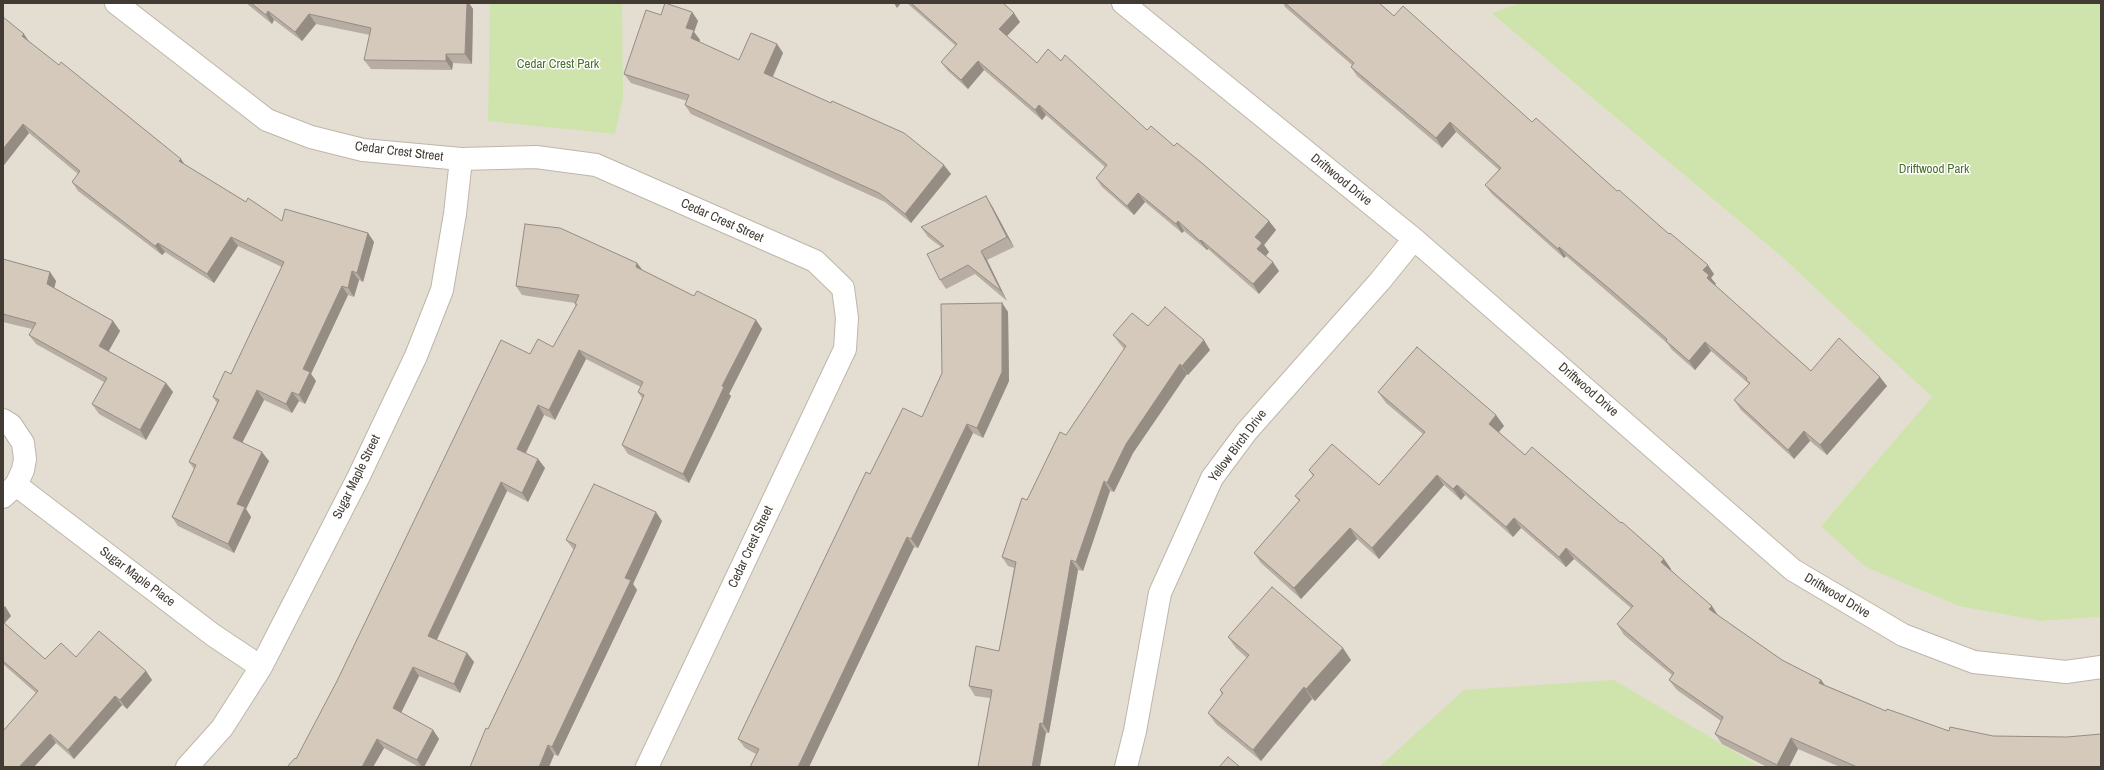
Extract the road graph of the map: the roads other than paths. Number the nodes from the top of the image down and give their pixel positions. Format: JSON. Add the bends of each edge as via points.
{"nodes":[{"id":1,"x":116,"y":3,"type":"edge"},
{"id":2,"x":1123,"y":3,"type":"edge"},
{"id":3,"x":461,"y":159,"type":"junction"},
{"id":4,"x":1414,"y":239,"type":"junction"},
{"id":5,"x":3,"y":420,"type":"edge"},
{"id":6,"x":10,"y":491,"type":"edge"},
{"id":7,"x":261,"y":667,"type":"junction"},
{"id":8,"x":2101,"y":667,"type":"edge"},
{"id":9,"x":187,"y":767,"type":"edge"},
{"id":10,"x":647,"y":767,"type":"edge"},
{"id":11,"x":1126,"y":767,"type":"edge"}],
"edges":[{"from":1,"to":3,"type":"street","name":"Cedar Crest Street","via":[[267,120],[311,137],[363,150]]},
{"from":2,"to":4,"type":"street","name":"Driftwood Drive"},
{"from":3,"to":7,"type":"street","name":"Sugar Maple Street","via":[[442,290],[416,356],[358,478]]},
{"from":3,"to":10,"type":"street","name":"Cedar Crest Street","via":[[536,157],[596,165],[815,261],[843,288],[847,318],[845,350]]},
{"from":4,"to":8,"type":"street","name":"Driftwood Drive","via":[[1793,570],[1903,635],[1974,662],[2066,672]]},
{"from":4,"to":11,"type":"street","name":"Yellow Birch Drive","via":[[1247,431],[1212,478],[1160,593]]},
{"from":5,"to":6,"type":"street","name":"Sugar Maple Place","via":[[11,425],[22,443],[25,459],[23,470]]},
{"from":6,"to":7,"type":"street","name":"Sugar Maple Place"},
{"from":7,"to":9,"type":"street","name":"Sugar Maple Street","via":[[222,728]]}]}
